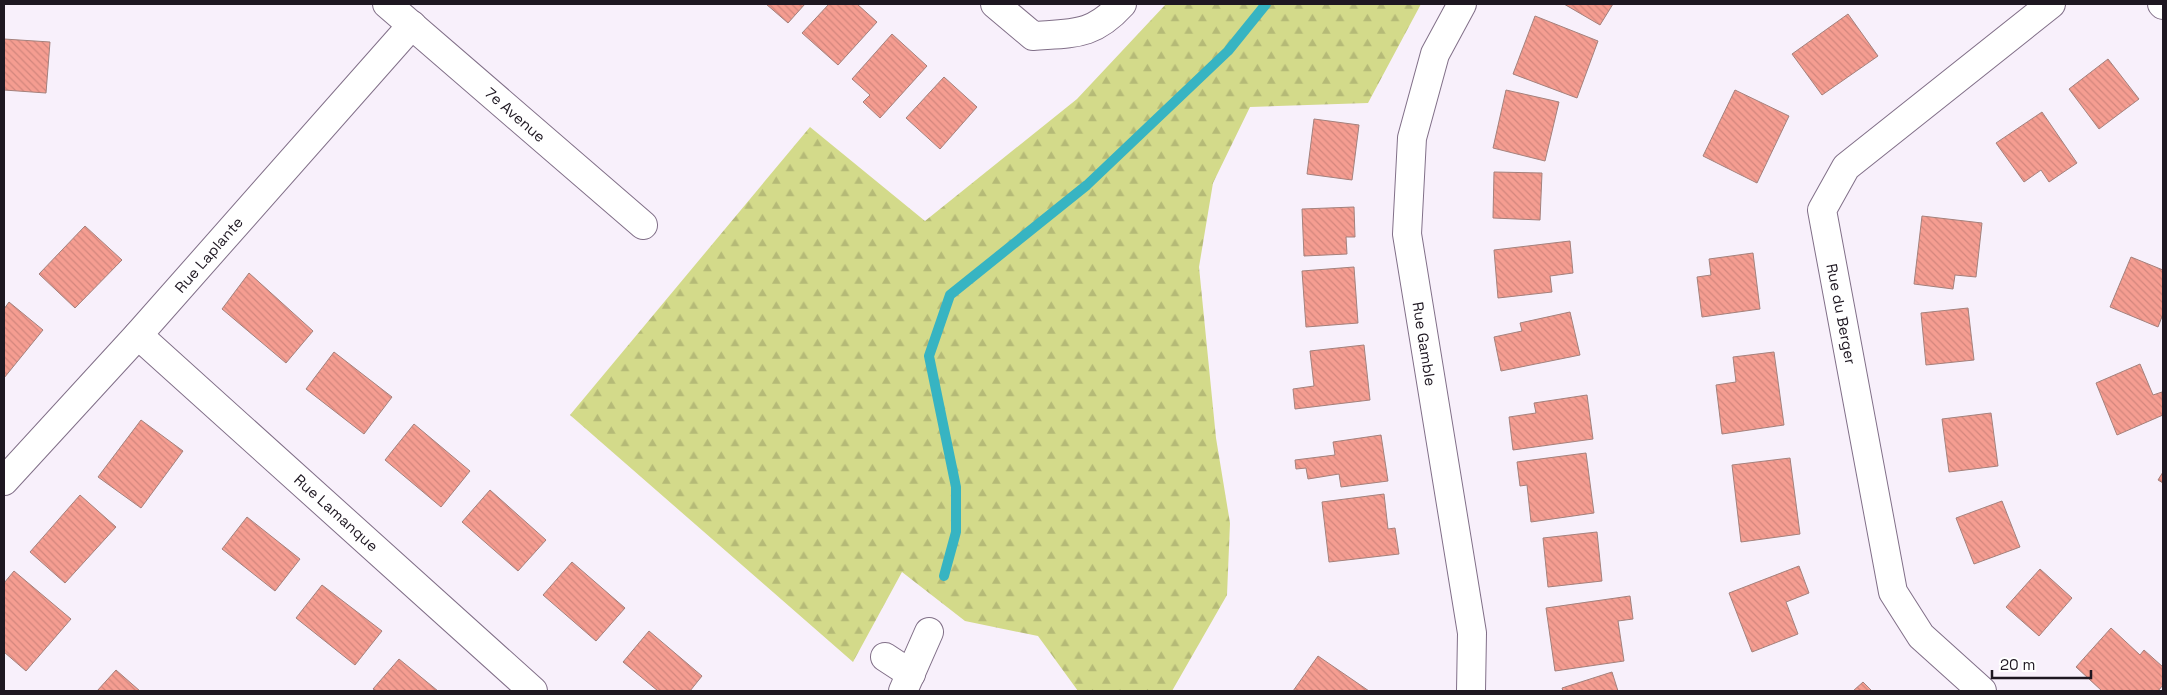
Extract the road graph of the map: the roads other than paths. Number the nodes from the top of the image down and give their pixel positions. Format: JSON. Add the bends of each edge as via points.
{"nodes":[{"id":1,"x":387,"y":4,"type":"edge"},
{"id":2,"x":995,"y":4,"type":"edge"},
{"id":3,"x":1122,"y":4,"type":"edge"},
{"id":4,"x":1462,"y":4,"type":"edge"},
{"id":5,"x":2051,"y":4,"type":"edge"},
{"id":6,"x":412,"y":25,"type":"junction"},
{"id":7,"x":643,"y":225,"type":"dead end"},
{"id":8,"x":138,"y":335,"type":"junction"},
{"id":9,"x":4,"y":481,"type":"edge"},
{"id":10,"x":929,"y":632,"type":"dead end"},
{"id":11,"x":885,"y":657,"type":"dead end"},
{"id":12,"x":907,"y":683,"type":"edge"},
{"id":13,"x":533,"y":691,"type":"edge"},
{"id":14,"x":1471,"y":691,"type":"edge"},
{"id":15,"x":1982,"y":691,"type":"edge"}],
"edges":[{"from":1,"to":6,"type":"street","name":"7e Avenue"},
{"from":2,"to":3,"type":"street","via":[[1033,36],[1083,32],[1111,16]]},
{"from":4,"to":14,"type":"street","name":"Rue Gamble","via":[[1435,54],[1412,138],[1407,234],[1472,633]]},
{"from":5,"to":15,"type":"street","name":"Rue du Berger","via":[[1846,167],[1822,210],[1893,592],[1921,636]]},
{"from":6,"to":7,"type":"street","name":"7e Avenue"},
{"from":6,"to":8,"type":"street","name":"Rue Laplante"},
{"from":8,"to":9,"type":"street","name":"Rue Laplante"},
{"from":8,"to":13,"type":"street","name":"Rue Lamanque"},
{"from":10,"to":12,"type":"street"},
{"from":11,"to":12,"type":"street"}]}
